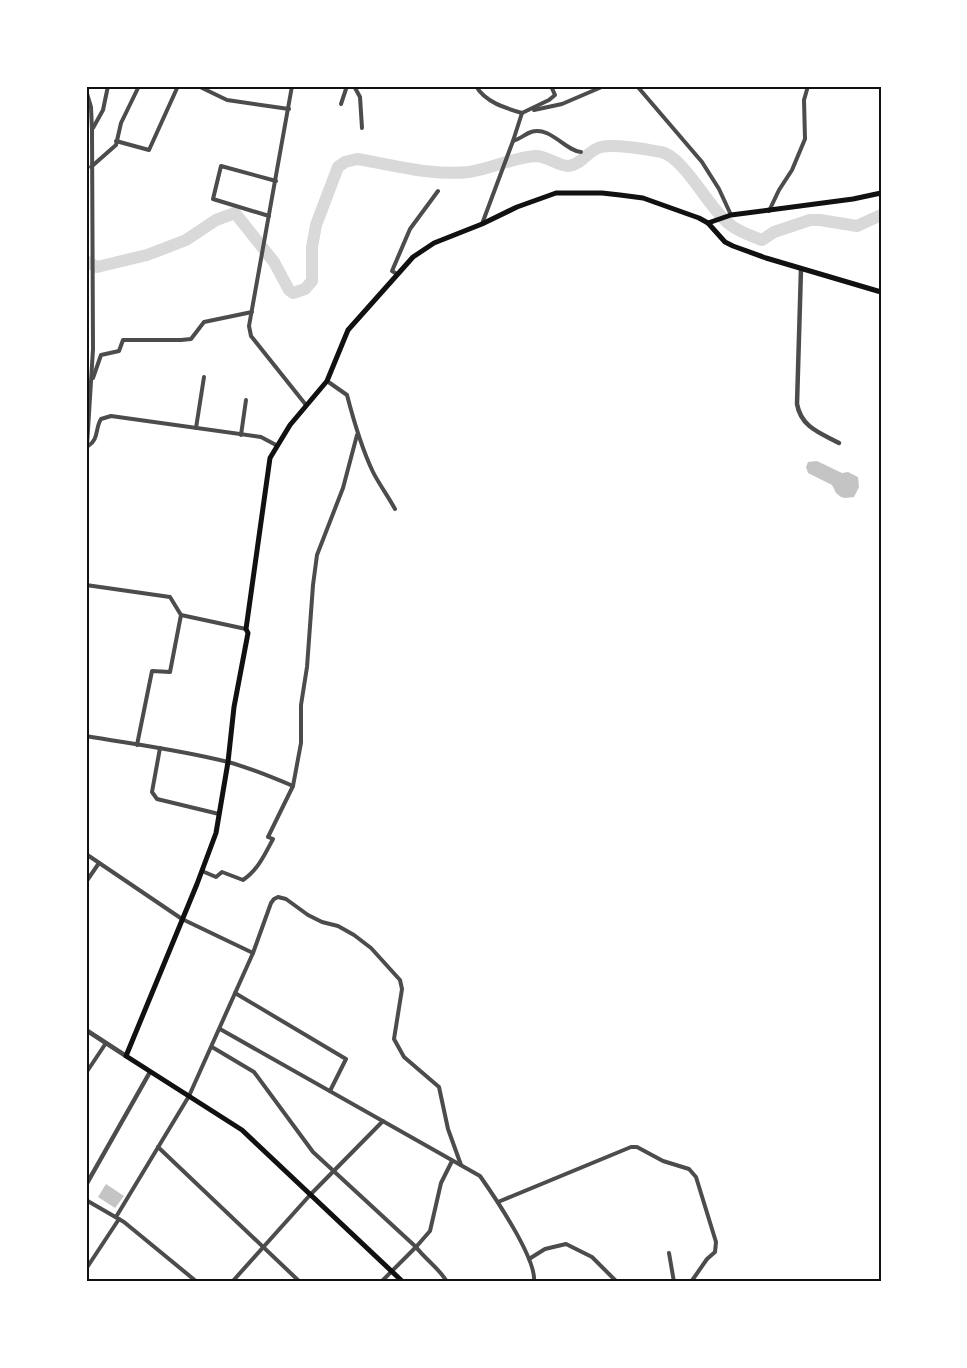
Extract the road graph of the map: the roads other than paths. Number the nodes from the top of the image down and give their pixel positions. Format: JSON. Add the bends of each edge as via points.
{"nodes":[{"id":1,"x":108,"y":86,"type":"edge"},
{"id":2,"x":139,"y":86,"type":"edge"},
{"id":3,"x":178,"y":86,"type":"edge"},
{"id":4,"x":198,"y":86,"type":"edge"},
{"id":5,"x":292,"y":86,"type":"edge"},
{"id":6,"x":347,"y":86,"type":"edge"},
{"id":7,"x":354,"y":86,"type":"edge"},
{"id":8,"x":476,"y":86,"type":"edge"},
{"id":9,"x":551,"y":86,"type":"edge"},
{"id":10,"x":604,"y":86,"type":"edge"},
{"id":11,"x":637,"y":86,"type":"edge"},
{"id":12,"x":808,"y":86,"type":"edge"},
{"id":13,"x":479,"y":89,"type":"edge"},
{"id":14,"x":86,"y":90,"type":"edge"},
{"id":15,"x":341,"y":104,"type":"dead end"},
{"id":16,"x":289,"y":109,"type":"junction"},
{"id":17,"x":522,"y":113,"type":"junction"},
{"id":18,"x":362,"y":128,"type":"dead end"},
{"id":19,"x":92,"y":130,"type":"junction"},
{"id":20,"x":116,"y":141,"type":"junction"},
{"id":21,"x":514,"y":141,"type":"junction"},
{"id":22,"x":581,"y":152,"type":"dead end"},
{"id":23,"x":91,"y":166,"type":"junction"},
{"id":24,"x":276,"y":181,"type":"junction"},
{"id":25,"x":438,"y":190,"type":"dead end"},
{"id":26,"x":881,"y":193,"type":"edge"},
{"id":27,"x":769,"y":210,"type":"junction"},
{"id":28,"x":269,"y":216,"type":"junction"},
{"id":29,"x":728,"y":216,"type":"junction"},
{"id":30,"x":86,"y":220,"type":"edge"},
{"id":31,"x":92,"y":222,"type":"junction"},
{"id":32,"x":708,"y":223,"type":"junction"},
{"id":33,"x":482,"y":224,"type":"junction"},
{"id":34,"x":801,"y":269,"type":"junction"},
{"id":35,"x":397,"y":274,"type":"junction"},
{"id":36,"x":881,"y":292,"type":"edge"},
{"id":37,"x":252,"y":312,"type":"junction"},
{"id":38,"x":204,"y":377,"type":"dead end"},
{"id":39,"x":92,"y":380,"type":"junction"},
{"id":40,"x":327,"y":381,"type":"junction"},
{"id":41,"x":246,"y":400,"type":"dead end"},
{"id":42,"x":306,"y":405,"type":"junction"},
{"id":43,"x":196,"y":428,"type":"junction"},
{"id":44,"x":241,"y":434,"type":"junction"},
{"id":45,"x":357,"y":435,"type":"junction"},
{"id":46,"x":839,"y":443,"type":"dead end"},
{"id":47,"x":276,"y":445,"type":"junction"},
{"id":48,"x":88,"y":446,"type":"junction"},
{"id":49,"x":86,"y":462,"type":"edge"},
{"id":50,"x":395,"y":509,"type":"dead end"},
{"id":51,"x":86,"y":585,"type":"edge"},
{"id":52,"x":181,"y":615,"type":"junction"},
{"id":53,"x":246,"y":629,"type":"junction"},
{"id":54,"x":86,"y":736,"type":"edge"},
{"id":55,"x":137,"y":744,"type":"junction"},
{"id":56,"x":160,"y":748,"type":"junction"},
{"id":57,"x":228,"y":762,"type":"junction"},
{"id":58,"x":293,"y":786,"type":"junction"},
{"id":59,"x":219,"y":814,"type":"junction"},
{"id":60,"x":86,"y":854,"type":"edge"},
{"id":61,"x":99,"y":863,"type":"junction"},
{"id":62,"x":202,"y":870,"type":"junction"},
{"id":63,"x":86,"y":882,"type":"edge"},
{"id":64,"x":182,"y":919,"type":"junction"},
{"id":65,"x":253,"y":953,"type":"junction"},
{"id":66,"x":235,"y":993,"type":"junction"},
{"id":67,"x":220,"y":1029,"type":"junction"},
{"id":68,"x":86,"y":1030,"type":"edge"},
{"id":69,"x":106,"y":1043,"type":"junction"},
{"id":70,"x":212,"y":1047,"type":"junction"},
{"id":71,"x":126,"y":1056,"type":"junction"},
{"id":72,"x":150,"y":1072,"type":"junction"},
{"id":73,"x":86,"y":1073,"type":"edge"},
{"id":74,"x":330,"y":1091,"type":"junction"},
{"id":75,"x":189,"y":1096,"type":"junction"},
{"id":76,"x":383,"y":1121,"type":"junction"},
{"id":77,"x":158,"y":1147,"type":"junction"},
{"id":78,"x":452,"y":1161,"type":"junction"},
{"id":79,"x":461,"y":1165,"type":"junction"},
{"id":80,"x":335,"y":1171,"type":"junction"},
{"id":81,"x":86,"y":1185,"type":"edge"},
{"id":82,"x":310,"y":1195,"type":"junction"},
{"id":83,"x":86,"y":1200,"type":"edge"},
{"id":84,"x":498,"y":1202,"type":"junction"},
{"id":85,"x":118,"y":1218,"type":"junction"},
{"id":86,"x":264,"y":1247,"type":"junction"},
{"id":87,"x":416,"y":1248,"type":"junction"},
{"id":88,"x":669,"y":1253,"type":"dead end"},
{"id":89,"x":529,"y":1259,"type":"junction"},
{"id":90,"x":86,"y":1269,"type":"edge"},
{"id":91,"x":392,"y":1270,"type":"junction"},
{"id":92,"x":190,"y":1277,"type":"junction"},
{"id":93,"x":187,"y":1282,"type":"edge"},
{"id":94,"x":197,"y":1282,"type":"edge"},
{"id":95,"x":232,"y":1282,"type":"edge"},
{"id":96,"x":300,"y":1282,"type":"edge"},
{"id":97,"x":381,"y":1282,"type":"edge"},
{"id":98,"x":403,"y":1282,"type":"edge"},
{"id":99,"x":447,"y":1282,"type":"edge"},
{"id":100,"x":534,"y":1282,"type":"edge"},
{"id":101,"x":617,"y":1282,"type":"edge"},
{"id":102,"x":674,"y":1282,"type":"edge"},
{"id":103,"x":691,"y":1282,"type":"edge"}],
"edges":[{"from":1,"to":19,"type":"street","via":[[103,110]]},
{"from":2,"to":20,"type":"street"},
{"from":3,"to":20,"type":"street","via":[[149,150]]},
{"from":4,"to":16,"type":"street","via":[[228,100]]},
{"from":5,"to":16,"type":"street"},
{"from":6,"to":15,"type":"street"},
{"from":7,"to":18,"type":"street","via":[[360,96]]},
{"from":8,"to":13,"type":"street"},
{"from":9,"to":17,"type":"street","via":[[555,95]]},
{"from":10,"to":17,"type":"street","via":[[562,104]]},
{"from":11,"to":29,"type":"street","via":[[702,162],[719,189]]},
{"from":12,"to":27,"type":"street","via":[[804,100],[805,139]]},
{"from":13,"to":17,"type":"street","via":[[493,103]]},
{"from":14,"to":19,"type":"street"},
{"from":16,"to":24,"type":"street"},
{"from":17,"to":21,"type":"street"},
{"from":19,"to":23,"type":"street"},
{"from":20,"to":23,"type":"street","via":[[116,145]]},
{"from":21,"to":22,"type":"street","via":[[531,132],[543,132]]},
{"from":21,"to":33,"type":"street"},
{"from":23,"to":31,"type":"street"},
{"from":24,"to":28,"type":"street"},
{"from":24,"to":28,"type":"street","via":[[222,166],[213,199]]},
{"from":25,"to":35,"type":"street","via":[[410,229],[392,271]]},
{"from":26,"to":27,"type":"main road"},
{"from":27,"to":29,"type":"main road"},
{"from":28,"to":37,"type":"street"},
{"from":29,"to":32,"type":"main road"},
{"from":30,"to":31,"type":"street"},
{"from":31,"to":39,"type":"street"},
{"from":32,"to":33,"type":"main road","via":[[643,198],[602,193],[556,194]]},
{"from":32,"to":34,"type":"main road","via":[[733,246]]},
{"from":33,"to":35,"type":"main road","via":[[434,243],[412,257]]},
{"from":34,"to":36,"type":"main road"},
{"from":34,"to":46,"type":"street","via":[[799,414],[812,429]]},
{"from":35,"to":40,"type":"main road","via":[[348,330]]},
{"from":37,"to":39,"type":"street","via":[[204,322],[191,339],[123,340],[119,351],[101,355]]},
{"from":37,"to":42,"type":"street","via":[[251,336]]},
{"from":38,"to":43,"type":"street"},
{"from":39,"to":48,"type":"street"},
{"from":40,"to":42,"type":"main road"},
{"from":40,"to":45,"type":"street","via":[[348,395]]},
{"from":41,"to":44,"type":"street"},
{"from":42,"to":47,"type":"main road"},
{"from":43,"to":44,"type":"street"},
{"from":43,"to":48,"type":"street","via":[[111,416],[101,419],[96,437]]},
{"from":44,"to":47,"type":"street","via":[[261,437]]},
{"from":45,"to":50,"type":"street","via":[[374,474]]},
{"from":45,"to":58,"type":"street","via":[[343,488],[318,555],[301,705],[301,744]]},
{"from":47,"to":53,"type":"main road","via":[[266,478]]},
{"from":48,"to":49,"type":"street"},
{"from":51,"to":52,"type":"street","via":[[170,597]]},
{"from":52,"to":53,"type":"street"},
{"from":52,"to":55,"type":"street","via":[[170,672],[152,671]]},
{"from":53,"to":57,"type":"main road","via":[[248,633]]},
{"from":54,"to":55,"type":"street"},
{"from":55,"to":56,"type":"street"},
{"from":56,"to":57,"type":"street"},
{"from":56,"to":59,"type":"street","via":[[152,792],[158,799]]},
{"from":57,"to":58,"type":"street"},
{"from":57,"to":59,"type":"main road"},
{"from":58,"to":62,"type":"street","via":[[268,836],[273,839],[251,875],[243,880],[222,872],[216,877]]},
{"from":59,"to":62,"type":"main road","via":[[216,833]]},
{"from":60,"to":61,"type":"street"},
{"from":61,"to":63,"type":"street"},
{"from":61,"to":64,"type":"street"},
{"from":62,"to":64,"type":"main road"},
{"from":64,"to":65,"type":"street"},
{"from":64,"to":71,"type":"main road"},
{"from":65,"to":66,"type":"street"},
{"from":65,"to":79,"type":"street","via":[[271,903],[278,897],[322,922],[354,934],[371,948],[400,980],[402,989],[394,1039],[404,1057],[439,1087],[448,1129]]},
{"from":66,"to":67,"type":"street"},
{"from":66,"to":74,"type":"street","via":[[346,1059]]},
{"from":67,"to":70,"type":"street"},
{"from":67,"to":74,"type":"street"},
{"from":68,"to":69,"type":"street"},
{"from":69,"to":71,"type":"street"},
{"from":69,"to":73,"type":"street"},
{"from":70,"to":75,"type":"street"},
{"from":70,"to":80,"type":"street","via":[[254,1072],[313,1152]]},
{"from":71,"to":72,"type":"main road"},
{"from":72,"to":75,"type":"main road"},
{"from":72,"to":81,"type":"street"},
{"from":74,"to":76,"type":"street"},
{"from":75,"to":77,"type":"street"},
{"from":75,"to":82,"type":"main road","via":[[242,1130]]},
{"from":76,"to":78,"type":"street"},
{"from":76,"to":80,"type":"street"},
{"from":77,"to":85,"type":"street"},
{"from":77,"to":86,"type":"street"},
{"from":78,"to":79,"type":"street"},
{"from":78,"to":87,"type":"street","via":[[441,1183],[430,1231]]},
{"from":79,"to":84,"type":"street","via":[[480,1176]]},
{"from":80,"to":82,"type":"street"},
{"from":80,"to":87,"type":"street"},
{"from":82,"to":86,"type":"street"},
{"from":82,"to":91,"type":"main road"},
{"from":83,"to":85,"type":"street"},
{"from":84,"to":89,"type":"street"},
{"from":84,"to":103,"type":"street","via":[[630,1147],[637,1147],[689,1170],[696,1177],[716,1242],[714,1252]]},
{"from":85,"to":90,"type":"street"},
{"from":85,"to":92,"type":"street"},
{"from":86,"to":95,"type":"street"},
{"from":86,"to":96,"type":"street"},
{"from":87,"to":91,"type":"street"},
{"from":87,"to":99,"type":"street"},
{"from":88,"to":102,"type":"street"},
{"from":89,"to":100,"type":"street"},
{"from":89,"to":101,"type":"street","via":[[545,1249],[566,1244],[592,1257]]},
{"from":91,"to":97,"type":"street"},
{"from":91,"to":98,"type":"main road"},
{"from":92,"to":93,"type":"street"},
{"from":92,"to":94,"type":"street"}]}
